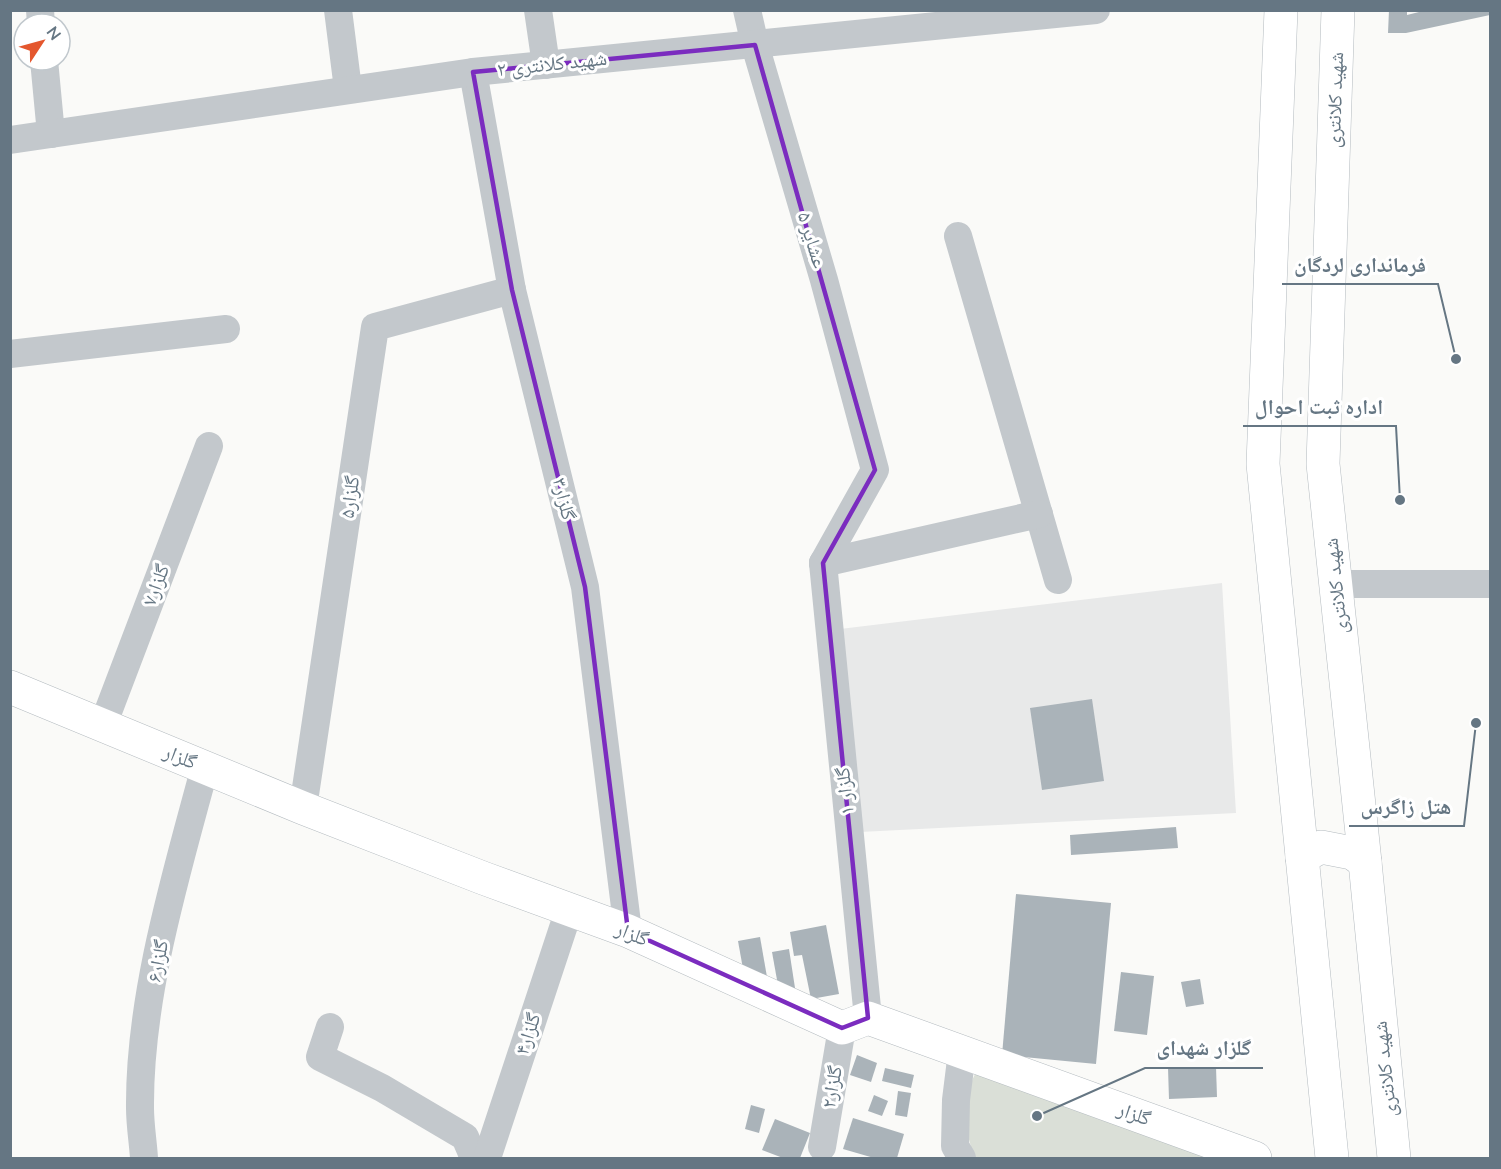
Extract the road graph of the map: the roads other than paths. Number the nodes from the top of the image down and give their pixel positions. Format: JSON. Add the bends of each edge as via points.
{"nodes":[{"id":1,"x":338,"y":10,"type":"edge"},
{"id":2,"x":538,"y":10,"type":"edge"},
{"id":3,"x":747,"y":10,"type":"edge"},
{"id":4,"x":1096,"y":10,"type":"edge"},
{"id":5,"x":1281,"y":10,"type":"edge"},
{"id":6,"x":1338,"y":10,"type":"edge"},
{"id":7,"x":971,"y":17,"type":"edge"},
{"id":8,"x":755,"y":45,"type":"junction"},
{"id":9,"x":546,"y":64,"type":"junction"},
{"id":10,"x":45,"y":72,"type":"edge"},
{"id":11,"x":473,"y":72,"type":"junction"},
{"id":12,"x":348,"y":89,"type":"junction"},
{"id":13,"x":51,"y":134,"type":"junction"},
{"id":14,"x":10,"y":140,"type":"edge"},
{"id":15,"x":957,"y":236,"type":"dead end"},
{"id":16,"x":512,"y":290,"type":"junction"},
{"id":17,"x":226,"y":329,"type":"dead end"},
{"id":18,"x":10,"y":354,"type":"edge"},
{"id":19,"x":209,"y":446,"type":"dead end"},
{"id":20,"x":1039,"y":514,"type":"junction"},
{"id":21,"x":823,"y":564,"type":"junction"},
{"id":22,"x":1058,"y":580,"type":"dead end"},
{"id":23,"x":1335,"y":584,"type":"junction"},
{"id":24,"x":1491,"y":584,"type":"edge"},
{"id":25,"x":10,"y":687,"type":"edge"},
{"id":26,"x":103,"y":725,"type":"junction"},
{"id":27,"x":205,"y":767,"type":"junction"},
{"id":28,"x":303,"y":808,"type":"junction"},
{"id":29,"x":1302,"y":857,"type":"junction"},
{"id":30,"x":1365,"y":862,"type":"junction"},
{"id":31,"x":569,"y":910,"type":"junction"},
{"id":32,"x":628,"y":931,"type":"junction"},
{"id":33,"x":855,"y":1023,"type":"junction"},
{"id":34,"x":330,"y":1028,"type":"dead end"},
{"id":35,"x":962,"y":1052,"type":"junction"},
{"id":36,"x":822,"y":1147,"type":"dead end"},
{"id":37,"x":144,"y":1158,"type":"edge"},
{"id":38,"x":474,"y":1158,"type":"edge"},
{"id":39,"x":487,"y":1158,"type":"edge"},
{"id":40,"x":962,"y":1158,"type":"edge"},
{"id":41,"x":1255,"y":1158,"type":"edge"},
{"id":42,"x":1332,"y":1158,"type":"edge"},
{"id":43,"x":1394,"y":1158,"type":"edge"}],
"edges":[{"from":1,"to":12,"type":"street"},
{"from":2,"to":9,"type":"street"},
{"from":3,"to":8,"type":"street","name":"عشایر ۵"},
{"from":4,"to":7,"type":"street","name":"شهید کلانتری ۲"},
{"from":5,"to":29,"type":"main road","via":[[1263,464]]},
{"from":6,"to":23,"type":"main road","name":"شهید کلانتری","via":[[1323,464]]},
{"from":7,"to":8,"type":"street","name":"شهید کلانتری ۲"},
{"from":8,"to":9,"type":"street","name":"شهید کلانتری ۲"},
{"from":8,"to":21,"type":"street","name":"عشایر ۵","via":[[825,280],[875,470]]},
{"from":9,"to":11,"type":"street","name":"شهید کلانتری ۲"},
{"from":10,"to":13,"type":"street"},
{"from":11,"to":12,"type":"street","name":"شهید کلانتری ۲"},
{"from":11,"to":16,"type":"street","name":"گلزار۳"},
{"from":12,"to":13,"type":"street","name":"شهید کلانتری ۲"},
{"from":13,"to":14,"type":"street","name":"شهید کلانتری ۲"},
{"from":15,"to":20,"type":"street"},
{"from":16,"to":28,"type":"street","name":"گلزار۵","via":[[375,327]]},
{"from":16,"to":32,"type":"street","name":"گلزار۳","via":[[585,587]]},
{"from":17,"to":18,"type":"street"},
{"from":19,"to":26,"type":"street","name":"گلزار۷"},
{"from":20,"to":21,"type":"street"},
{"from":20,"to":22,"type":"street"},
{"from":21,"to":33,"type":"street","name":"گلزار ۱"},
{"from":23,"to":24,"type":"street"},
{"from":23,"to":30,"type":"main road","name":"شهید کلانتری"},
{"from":25,"to":26,"type":"main road","name":"گلزار"},
{"from":26,"to":27,"type":"main road","name":"گلزار"},
{"from":27,"to":28,"type":"main road","name":"گلزار"},
{"from":27,"to":37,"type":"street","name":"گلزار۶","via":[[156,965],[145,1036],[140,1109]]},
{"from":28,"to":31,"type":"main road","name":"گلزار"},
{"from":29,"to":30,"type":"main road","via":[[1321,847],[1352,853]]},
{"from":29,"to":42,"type":"main road"},
{"from":30,"to":43,"type":"main road","name":"شهید کلانتری"},
{"from":31,"to":32,"type":"main road","name":"گلزار"},
{"from":31,"to":39,"type":"street","name":"گلزار۴"},
{"from":32,"to":33,"type":"main road","name":"گلزار"},
{"from":33,"to":35,"type":"main road","name":"گلزار"},
{"from":33,"to":36,"type":"street","name":"گلزار۲"},
{"from":34,"to":38,"type":"street","via":[[320,1056],[465,1137]]},
{"from":35,"to":40,"type":"street","via":[[955,1146]]},
{"from":35,"to":41,"type":"main road","name":"گلزار"}]}
